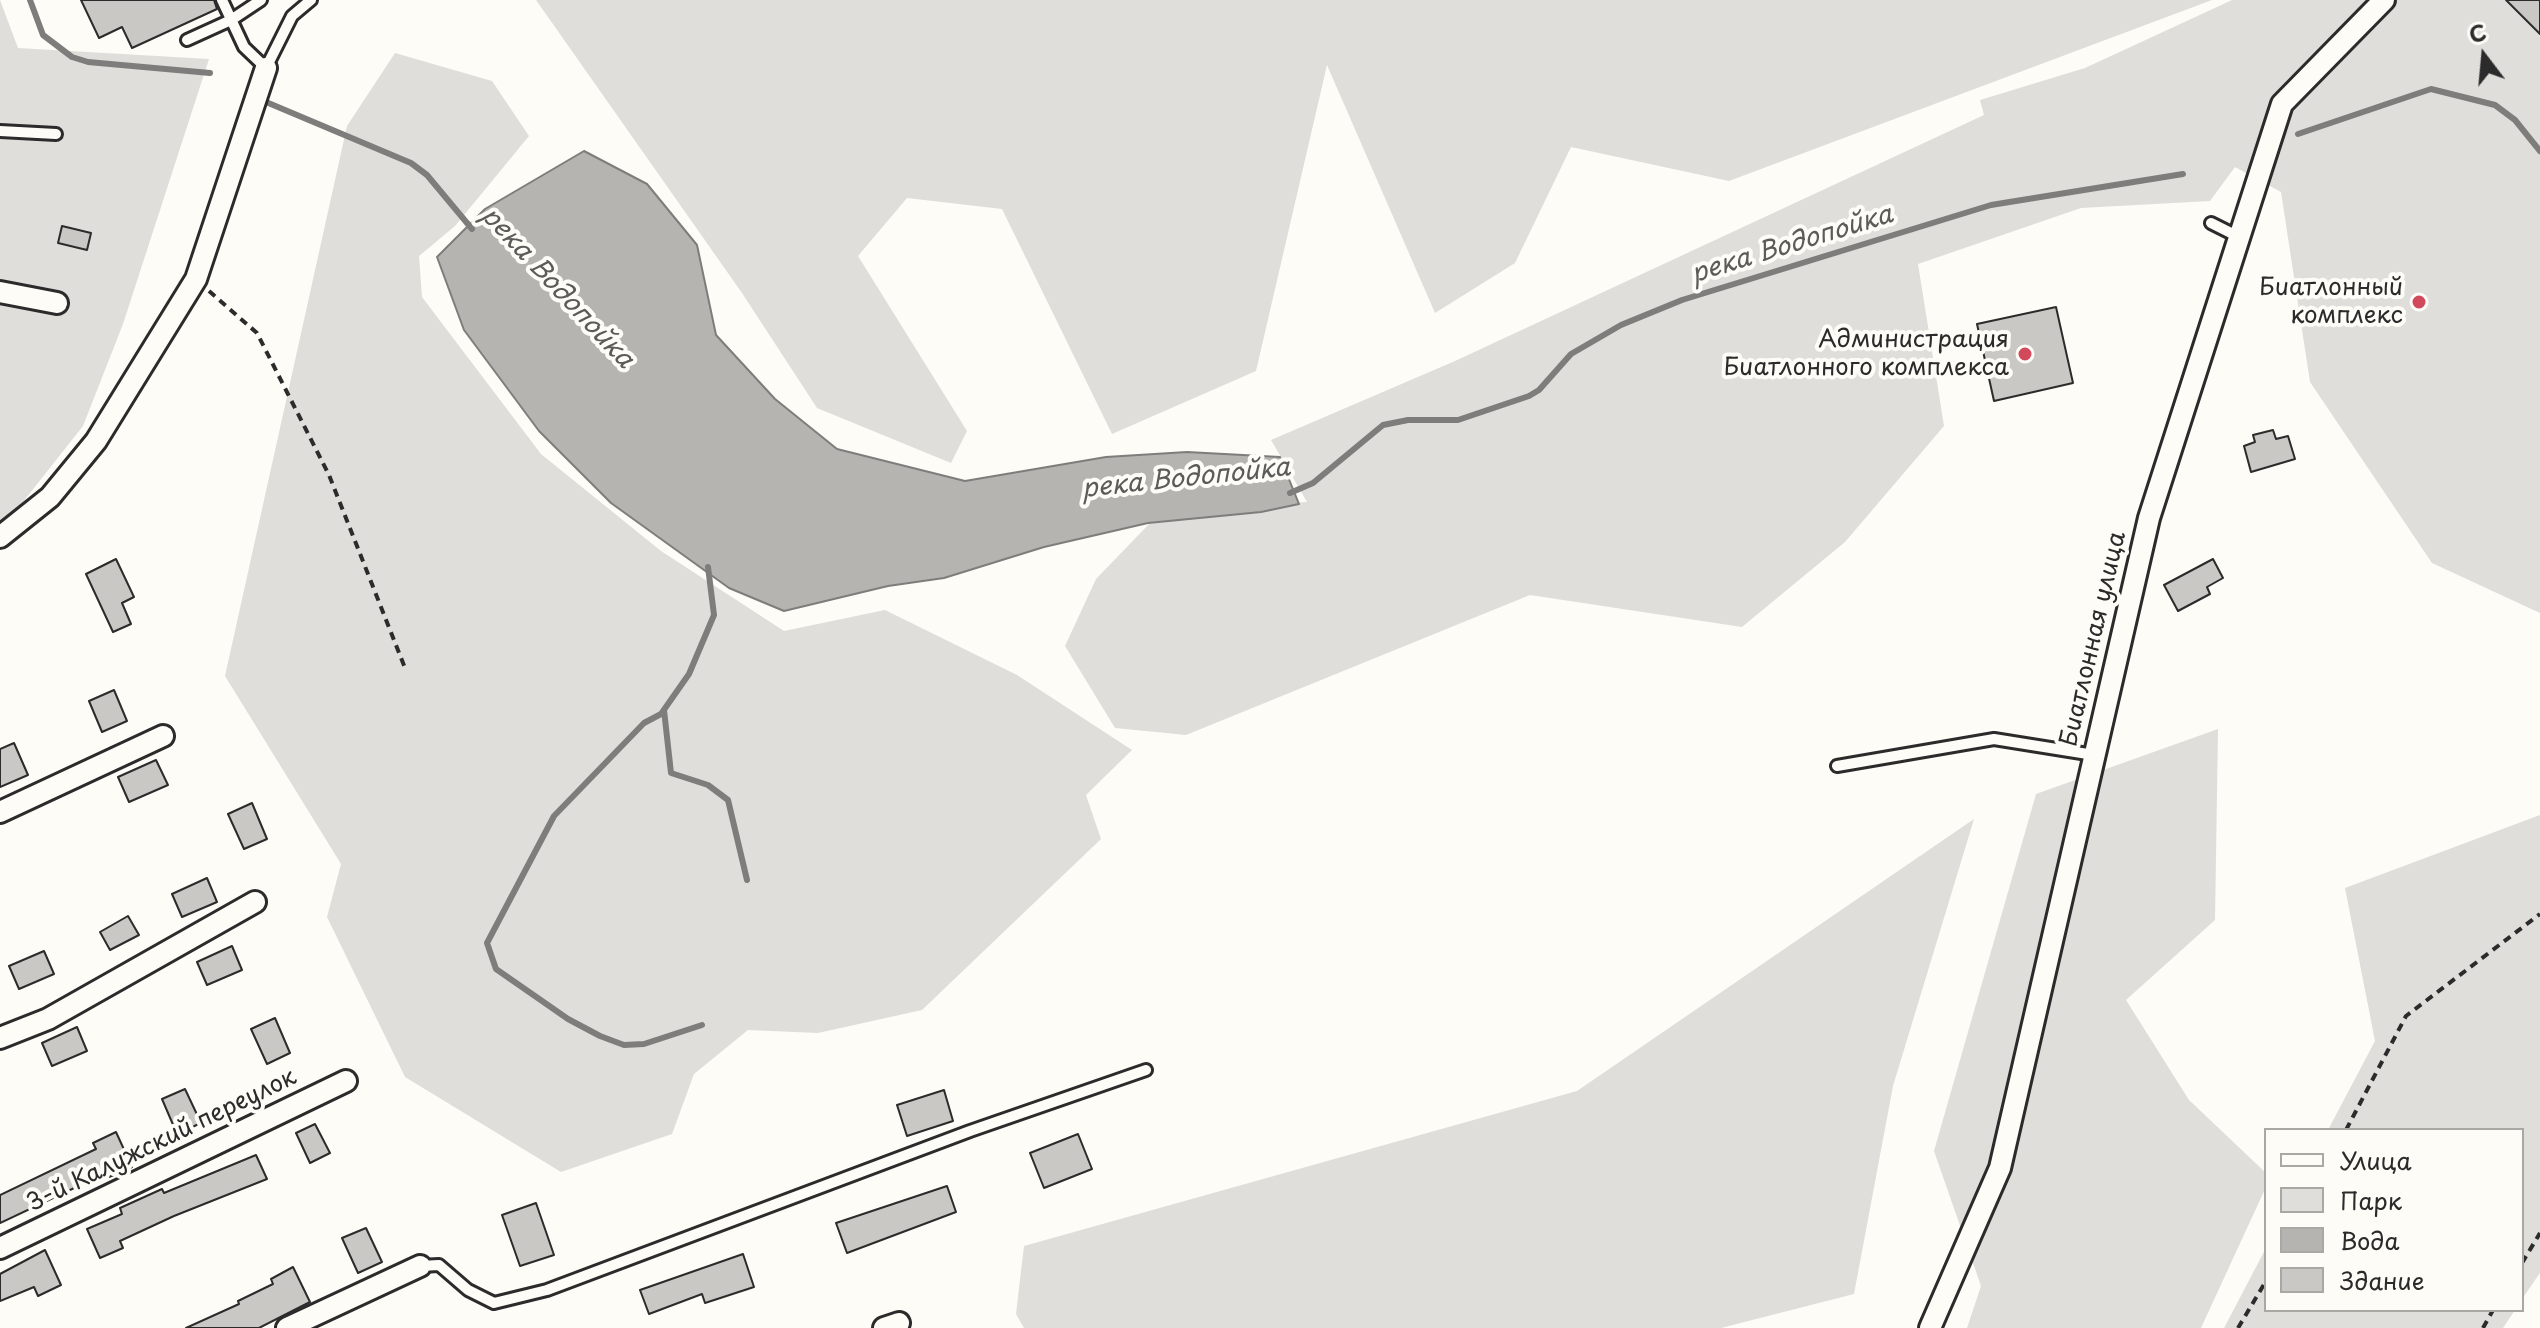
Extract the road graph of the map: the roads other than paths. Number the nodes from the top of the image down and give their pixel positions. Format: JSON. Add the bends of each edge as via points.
{"nodes":[{"id":1,"x":222,"y":0,"type":"edge"},
{"id":2,"x":261,"y":0,"type":"edge"},
{"id":3,"x":311,"y":0,"type":"edge"},
{"id":4,"x":2384,"y":0,"type":"edge"},
{"id":5,"x":231,"y":20,"type":"junction"},
{"id":6,"x":187,"y":40,"type":"dead end"},
{"id":7,"x":266,"y":68,"type":"junction"},
{"id":8,"x":0,"y":131,"type":"edge"},
{"id":9,"x":56,"y":134,"type":"dead end"},
{"id":10,"x":2211,"y":223,"type":"dead end"},
{"id":11,"x":2241,"y":238,"type":"junction"},
{"id":12,"x":0,"y":292,"type":"edge"},
{"id":13,"x":57,"y":303,"type":"dead end"},
{"id":14,"x":0,"y":537,"type":"edge"},
{"id":15,"x":163,"y":736,"type":"dead end"},
{"id":16,"x":2094,"y":755,"type":"junction"},
{"id":17,"x":1837,"y":766,"type":"dead end"},
{"id":18,"x":0,"y":812,"type":"edge"},
{"id":19,"x":255,"y":902,"type":"dead end"},
{"id":20,"x":0,"y":1038,"type":"edge"},
{"id":21,"x":1146,"y":1070,"type":"dead end"},
{"id":22,"x":346,"y":1081,"type":"dead end"},
{"id":23,"x":0,"y":1248,"type":"edge"},
{"id":24,"x":420,"y":1266,"type":"joint"},
{"id":25,"x":287,"y":1328,"type":"edge"},
{"id":26,"x":1930,"y":1328,"type":"edge"}],
"edges":[{"from":1,"to":5,"type":"lane"},
{"from":2,"to":5,"type":"lane"},
{"from":3,"to":7,"type":"lane","via":[[292,16]]},
{"from":4,"to":11,"type":"street","name":"Биатлонная улица","via":[[2282,104]]},
{"from":5,"to":6,"type":"lane"},
{"from":5,"to":7,"type":"lane","via":[[244,47]]},
{"from":7,"to":14,"type":"street","via":[[196,279],[96,441],[50,497]]},
{"from":8,"to":9,"type":"lane"},
{"from":10,"to":11,"type":"lane"},
{"from":11,"to":16,"type":"street","name":"Биатлонная улица","via":[[2149,518]]},
{"from":12,"to":13,"type":"street"},
{"from":15,"to":18,"type":"street"},
{"from":16,"to":17,"type":"lane","via":[[1994,739]]},
{"from":16,"to":26,"type":"street","name":"Биатлонная улица","via":[[2000,1168]]},
{"from":19,"to":20,"type":"street","via":[[48,1019]]},
{"from":21,"to":24,"type":"lane","via":[[547,1290],[494,1303],[468,1290],[439,1265]]},
{"from":22,"to":23,"type":"street","name":"3-й Калужский переулок"},
{"from":24,"to":25,"type":"street"}]}
